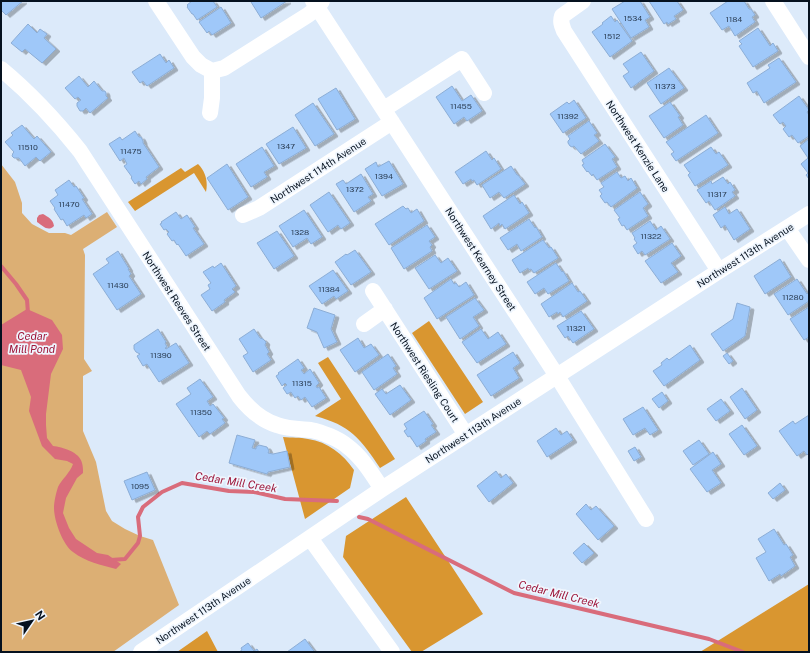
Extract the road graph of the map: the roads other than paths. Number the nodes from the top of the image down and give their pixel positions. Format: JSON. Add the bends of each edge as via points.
{"nodes":[{"id":1,"x":156,"y":1,"type":"edge"},
{"id":2,"x":583,"y":1,"type":"edge"},
{"id":3,"x":773,"y":1,"type":"edge"},
{"id":4,"x":317,"y":3,"type":"edge"},
{"id":5,"x":809,"y":57,"type":"edge"},
{"id":6,"x":1,"y":69,"type":"edge"},
{"id":7,"x":212,"y":71,"type":"junction"},
{"id":8,"x":484,"y":93,"type":"dead end"},
{"id":9,"x":384,"y":109,"type":"junction"},
{"id":10,"x":210,"y":113,"type":"dead end"},
{"id":11,"x":392,"y":122,"type":"junction"},
{"id":12,"x":809,"y":214,"type":"edge"},
{"id":13,"x":243,"y":215,"type":"dead end"},
{"id":14,"x":787,"y":228,"type":"junction"},
{"id":15,"x":809,"y":260,"type":"edge"},
{"id":16,"x":719,"y":271,"type":"junction"},
{"id":17,"x":373,"y":291,"type":"dead end"},
{"id":18,"x":385,"y":310,"type":"junction"},
{"id":19,"x":364,"y":324,"type":"dead end"},
{"id":20,"x":557,"y":376,"type":"junction"},
{"id":21,"x":466,"y":434,"type":"junction"},
{"id":22,"x":382,"y":489,"type":"junction"},
{"id":23,"x":646,"y":519,"type":"dead end"},
{"id":24,"x":310,"y":538,"type":"junction"},
{"id":25,"x":141,"y":652,"type":"edge"},
{"id":26,"x":392,"y":652,"type":"edge"}],
"edges":[{"from":1,"to":7,"type":"street","via":[[193,57]]},
{"from":2,"to":16,"type":"street","name":"Northwest Kenzie Lane","via":[[560,19],[564,31]]},
{"from":3,"to":5,"type":"street"},
{"from":4,"to":7,"type":"street","via":[[308,15],[224,68]]},
{"from":4,"to":9,"type":"street","name":"Northwest Kearney Street"},
{"from":6,"to":22,"type":"street","name":"Northwest Reeves Street","via":[[44,109],[80,151],[238,396],[249,409],[277,425],[313,430],[336,439],[358,456]]},
{"from":7,"to":10,"type":"street"},
{"from":8,"to":9,"type":"street","via":[[462,59]]},
{"from":9,"to":11,"type":"street","name":"Northwest Kearney Street"},
{"from":11,"to":13,"type":"street","name":"Northwest 114th Avenue","via":[[259,208]]},
{"from":11,"to":20,"type":"street","name":"Northwest Kearney Street"},
{"from":12,"to":14,"type":"street","name":"Northwest 113th Avenue"},
{"from":14,"to":15,"type":"street"},
{"from":14,"to":16,"type":"street","name":"Northwest 113th Avenue"},
{"from":16,"to":20,"type":"street","name":"Northwest 113th Avenue"},
{"from":17,"to":18,"type":"street","name":"Northwest Riesling Court"},
{"from":18,"to":19,"type":"street"},
{"from":18,"to":21,"type":"street","name":"Northwest Riesling Court"},
{"from":20,"to":21,"type":"street","name":"Northwest 113th Avenue"},
{"from":20,"to":23,"type":"street","name":"Northwest Kearney Street"},
{"from":21,"to":22,"type":"street","name":"Northwest 113th Avenue"},
{"from":22,"to":24,"type":"street","name":"Northwest 113th Avenue"},
{"from":24,"to":25,"type":"street","name":"Northwest 113th Avenue"},
{"from":24,"to":26,"type":"street"}]}
